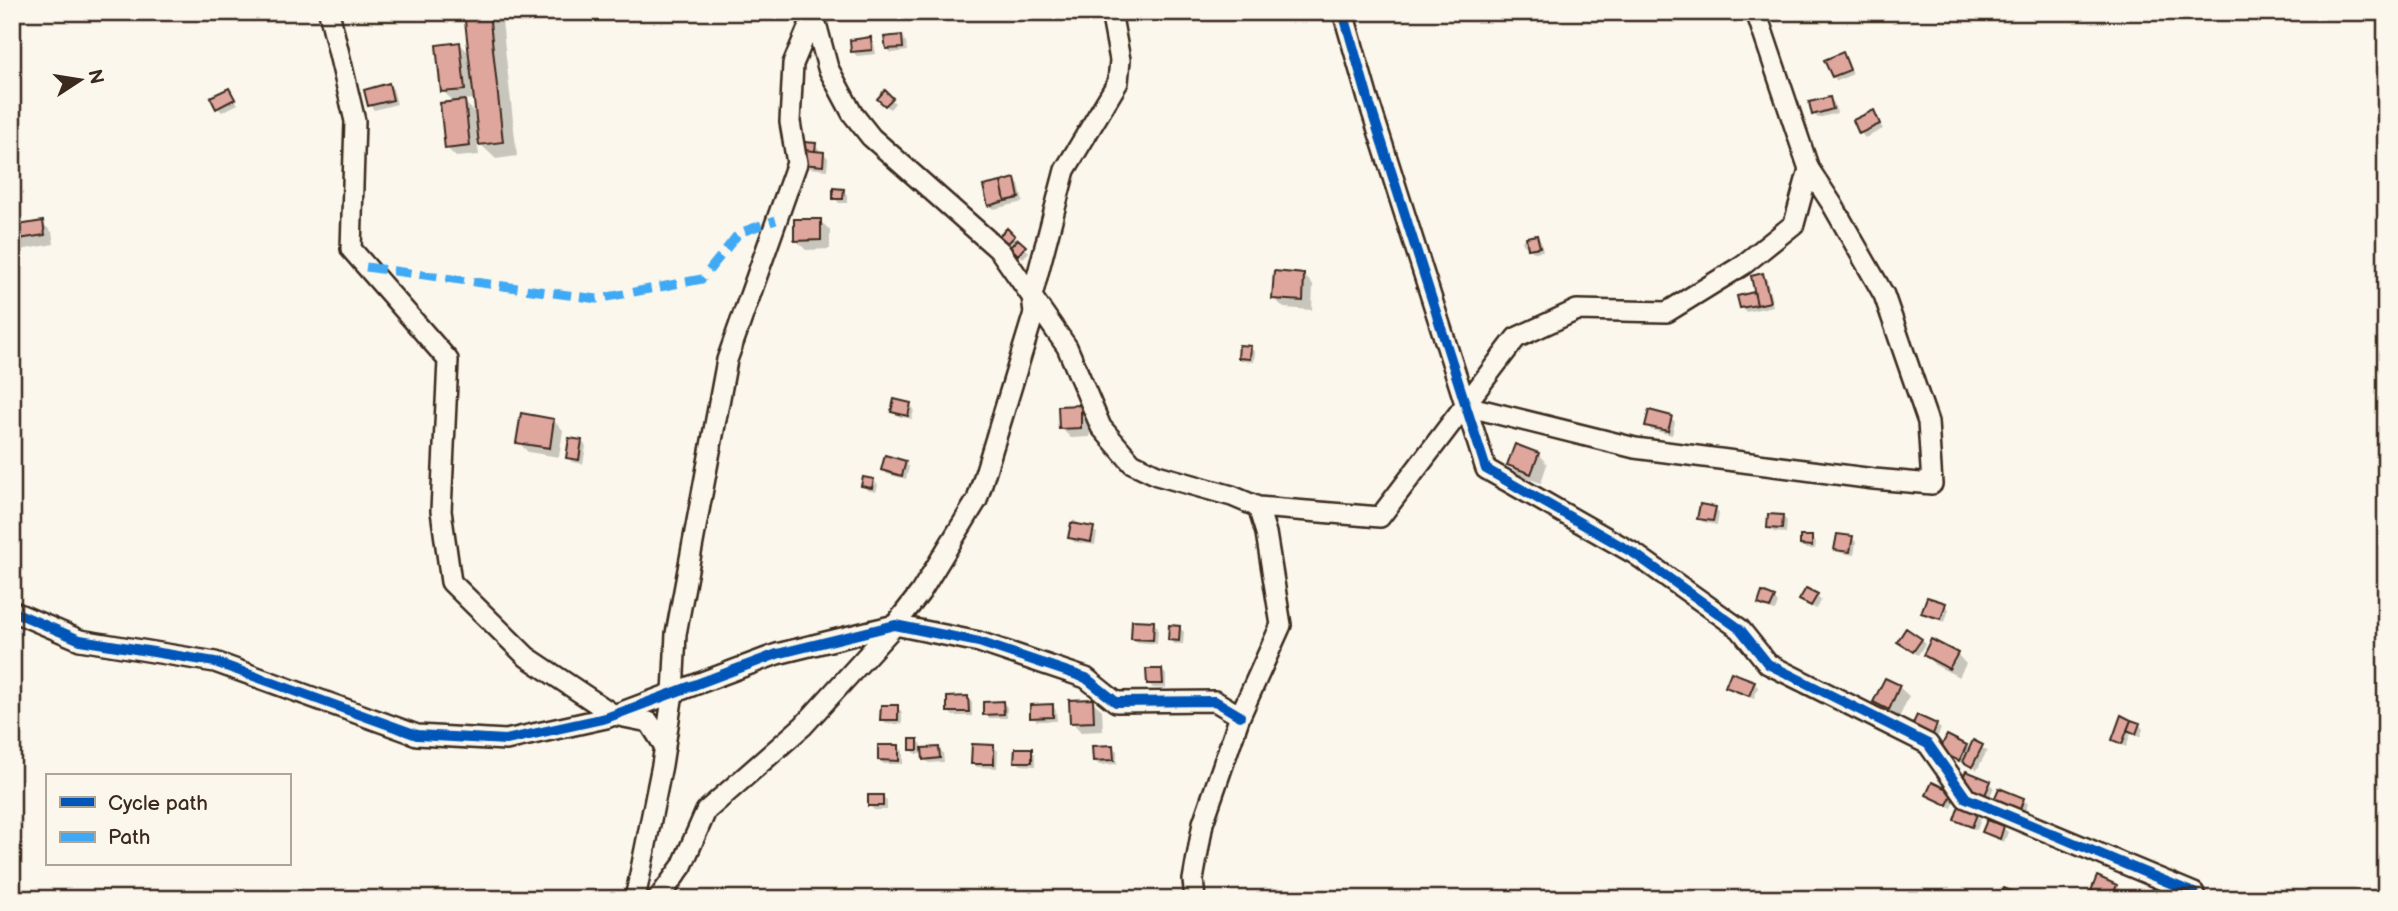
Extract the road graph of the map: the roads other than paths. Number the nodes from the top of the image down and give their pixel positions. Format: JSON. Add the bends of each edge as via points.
{"nodes":[{"id":1,"x":329,"y":12,"type":"edge"},
{"id":2,"x":1111,"y":12,"type":"edge"},
{"id":3,"x":1343,"y":12,"type":"edge"},
{"id":4,"x":1756,"y":12,"type":"edge"},
{"id":5,"x":813,"y":13,"type":"edge"},
{"id":6,"x":1810,"y":169,"type":"junction"},
{"id":7,"x":1032,"y":296,"type":"junction"},
{"id":8,"x":1466,"y":406,"type":"junction"},
{"id":9,"x":1258,"y":507,"type":"junction"},
{"id":10,"x":12,"y":611,"type":"edge"},
{"id":11,"x":895,"y":625,"type":"junction"},
{"id":12,"x":673,"y":693,"type":"junction"},
{"id":13,"x":614,"y":715,"type":"junction"},
{"id":14,"x":1240,"y":716,"type":"junction"},
{"id":15,"x":665,"y":747,"type":"junction"},
{"id":16,"x":2194,"y":893,"type":"dead end"},
{"id":17,"x":635,"y":899,"type":"edge"},
{"id":18,"x":658,"y":899,"type":"edge"},
{"id":19,"x":1195,"y":899,"type":"edge"}],
"edges":[{"from":1,"to":13,"type":"street","via":[[355,121],[351,249],[448,359],[441,511],[451,582],[527,657]]},
{"from":2,"to":7,"type":"street","via":[[1120,60],[1118,82],[1065,170]]},
{"from":3,"to":8,"type":"street"},
{"from":4,"to":6,"type":"street"},
{"from":5,"to":7,"type":"street","via":[[828,68],[852,113],[871,137],[1000,251]]},
{"from":5,"to":12,"type":"street","via":[[793,64],[790,122],[797,163],[727,360],[676,634]]},
{"from":6,"to":8,"type":"street","via":[[1794,224],[1743,265],[1667,312],[1577,310],[1516,338]]},
{"from":6,"to":8,"type":"street","via":[[1884,295],[1928,422],[1932,484],[1636,448]]},
{"from":7,"to":9,"type":"street","via":[[1067,347],[1101,427],[1132,463]]},
{"from":7,"to":11,"type":"street","via":[[1034,313],[977,500]]},
{"from":8,"to":9,"type":"street","via":[[1380,517]]},
{"from":8,"to":16,"type":"street","via":[[1486,469],[1635,554],[1740,629],[1768,664],[1928,744],[1966,798]]},
{"from":9,"to":14,"type":"street","via":[[1282,625]]},
{"from":10,"to":13,"type":"street","via":[[80,640],[215,662],[417,735],[506,740]]},
{"from":11,"to":12,"type":"street","via":[[777,654]]},
{"from":11,"to":14,"type":"street","via":[[979,642],[1086,678],[1116,702],[1215,701]]},
{"from":11,"to":18,"type":"street","via":[[803,726],[706,811],[682,866]]},
{"from":12,"to":13,"type":"street"},
{"from":12,"to":15,"type":"street"},
{"from":13,"to":15,"type":"street","via":[[649,722]]},
{"from":14,"to":19,"type":"street","via":[[1203,823],[1193,880]]},
{"from":15,"to":17,"type":"street"}]}
